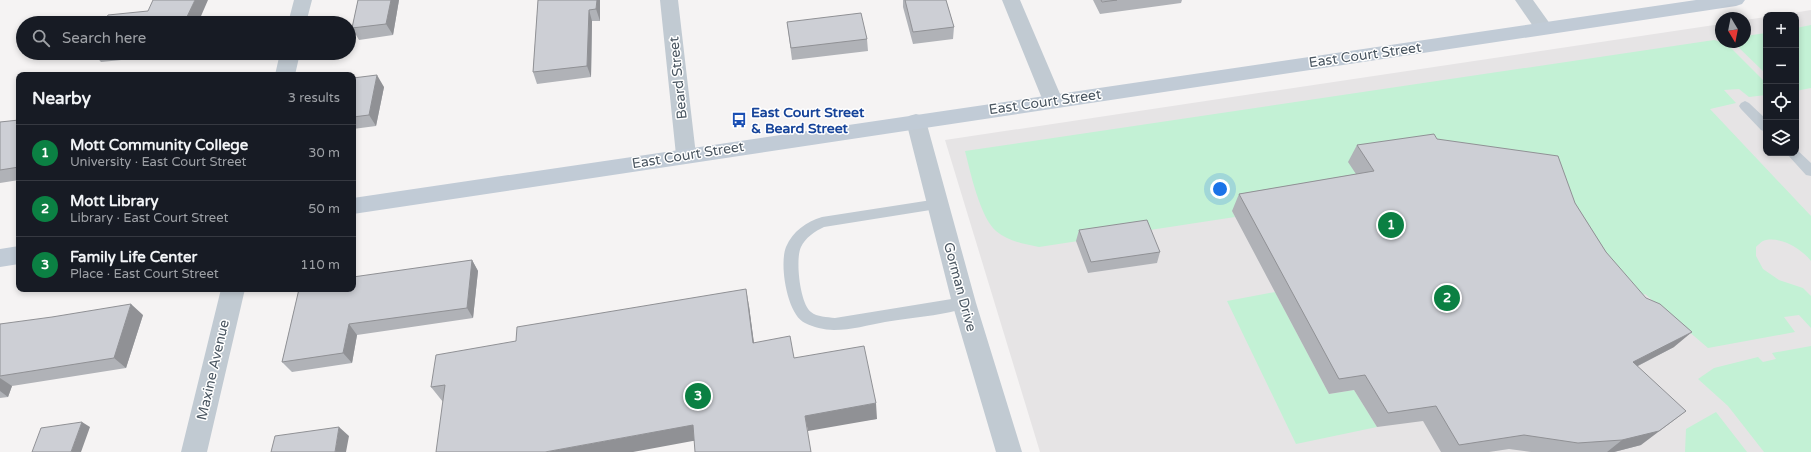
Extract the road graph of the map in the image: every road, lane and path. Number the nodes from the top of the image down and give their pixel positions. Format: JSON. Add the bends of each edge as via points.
{"nodes":[{"id":1,"x":303,"y":0,"type":"edge"},
{"id":2,"x":670,"y":0,"type":"edge"},
{"id":3,"x":1011,"y":0,"type":"edge"},
{"id":4,"x":1524,"y":0,"type":"edge"},
{"id":5,"x":1736,"y":0,"type":"edge"},
{"id":6,"x":299,"y":16,"type":"edge"},
{"id":7,"x":1544,"y":28,"type":"junction"},
{"id":8,"x":288,"y":60,"type":"edge"},
{"id":9,"x":286,"y":72,"type":"edge"},
{"id":10,"x":1053,"y":101,"type":"junction"},
{"id":11,"x":1745,"y":106,"type":"dead end"},
{"id":12,"x":916,"y":121,"type":"junction"},
{"id":13,"x":1763,"y":124,"type":"edge"},
{"id":14,"x":686,"y":155,"type":"junction"},
{"id":15,"x":1796,"y":156,"type":"edge"},
{"id":16,"x":1811,"y":171,"type":"edge"},
{"id":17,"x":938,"y":204,"type":"junction"},
{"id":18,"x":356,"y":206,"type":"edge"},
{"id":19,"x":16,"y":255,"type":"edge"},
{"id":20,"x":0,"y":258,"type":"edge"},
{"id":21,"x":232,"y":292,"type":"edge"},
{"id":22,"x":964,"y":303,"type":"junction"},
{"id":23,"x":194,"y":452,"type":"edge"},
{"id":24,"x":1009,"y":452,"type":"edge"}],
"edges":[{"from":1,"to":6,"type":"street"},
{"from":2,"to":14,"type":"street","name":"Beard Street"},
{"from":3,"to":10,"type":"street"},
{"from":4,"to":7,"type":"street"},
{"from":5,"to":7,"type":"main road","name":"East Court Street"},
{"from":7,"to":10,"type":"main road","name":"East Court Street"},
{"from":8,"to":9,"type":"street"},
{"from":10,"to":12,"type":"main road","name":"East Court Street"},
{"from":11,"to":13,"type":"lane"},
{"from":12,"to":14,"type":"main road","name":"East Court Street"},
{"from":12,"to":17,"type":"street","name":"Gorman Drive"},
{"from":14,"to":18,"type":"main road","name":"East Court Street"},
{"from":15,"to":16,"type":"lane"},
{"from":17,"to":22,"type":"street","name":"Gorman Drive"},
{"from":17,"to":22,"type":"lane","via":[[822,222],[807,230],[792,249],[791,257],[799,310],[813,320],[835,324]]},
{"from":19,"to":20,"type":"main road"},
{"from":21,"to":23,"type":"street","name":"Maxine Avenue"},
{"from":22,"to":24,"type":"street","name":"Gorman Drive"}]}
